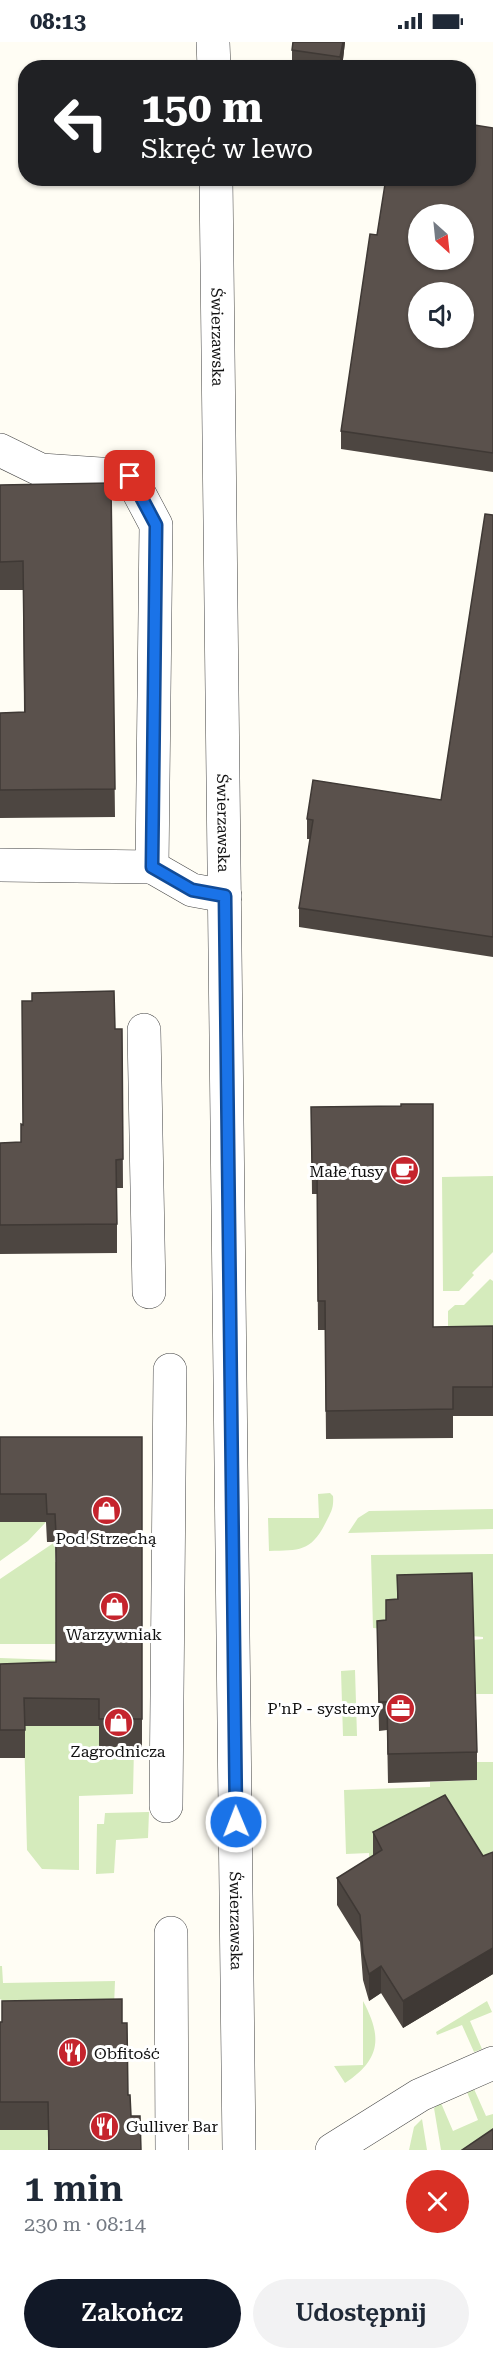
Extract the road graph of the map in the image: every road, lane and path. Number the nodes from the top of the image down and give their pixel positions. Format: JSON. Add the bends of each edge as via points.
{"nodes":[{"id":1,"x":213,"y":42,"type":"edge"},
{"id":2,"x":214,"y":60,"type":"edge"},
{"id":3,"x":216,"y":186,"type":"edge"},
{"id":4,"x":0,"y":450,"type":"edge"},
{"id":5,"x":0,"y":865,"type":"edge"},
{"id":6,"x":152,"y":867,"type":"junction"},
{"id":7,"x":225,"y":896,"type":"junction"},
{"id":8,"x":144,"y":1030,"type":"dead end"},
{"id":9,"x":149,"y":1292,"type":"dead end"},
{"id":10,"x":170,"y":1370,"type":"dead end"},
{"id":11,"x":166,"y":1806,"type":"dead end"},
{"id":12,"x":171,"y":1933,"type":"dead end"},
{"id":13,"x":493,"y":2063,"type":"edge"},
{"id":14,"x":172,"y":2150,"type":"edge"},
{"id":15,"x":239,"y":2150,"type":"edge"},
{"id":16,"x":332,"y":2150,"type":"edge"}],
"edges":[{"from":1,"to":2,"type":"street"},
{"from":3,"to":7,"type":"street","name":"Świerzawska"},
{"from":4,"to":6,"type":"street","via":[[41,470],[130,476],[156,525]]},
{"from":5,"to":6,"type":"street"},
{"from":6,"to":7,"type":"street","via":[[192,890]]},
{"from":7,"to":15,"type":"street","name":"Świerzawska"},
{"from":8,"to":9,"type":"street"},
{"from":10,"to":11,"type":"street"},
{"from":12,"to":14,"type":"street"},
{"from":13,"to":16,"type":"street","via":[[420,2095]]}]}
